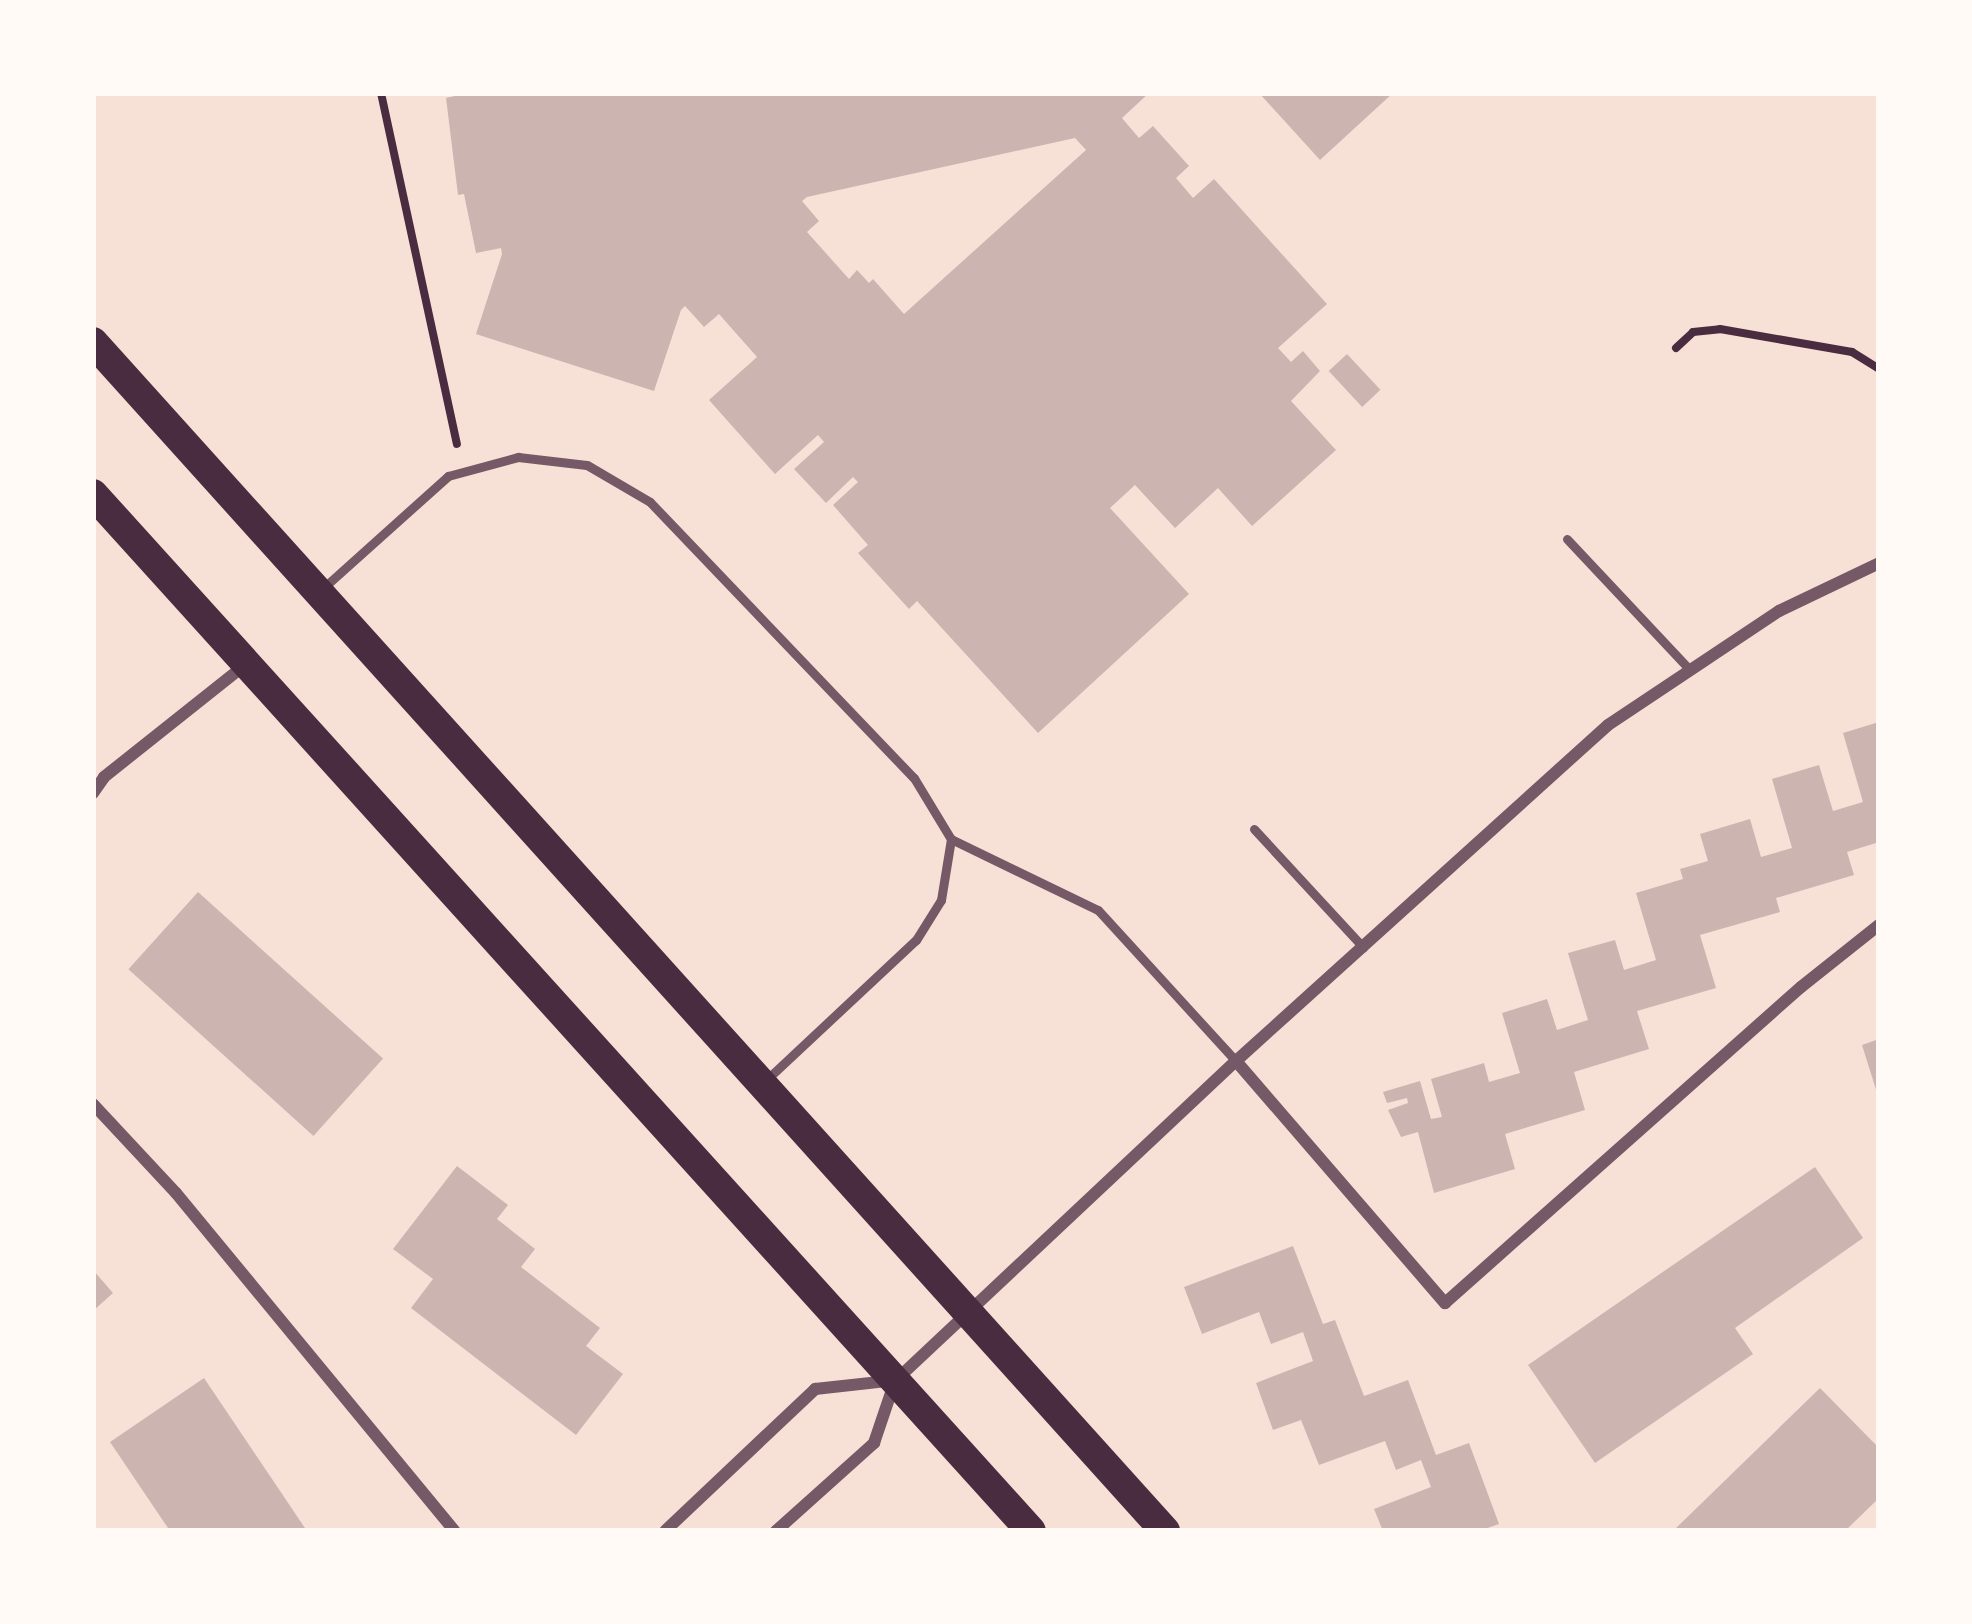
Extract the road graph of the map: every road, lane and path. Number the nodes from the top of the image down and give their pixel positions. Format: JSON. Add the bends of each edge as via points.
{"nodes":[{"id":1,"x":381,"y":93,"type":"edge"},
{"id":2,"x":93,"y":342,"type":"edge"},
{"id":3,"x":1676,"y":348,"type":"dead end"},
{"id":4,"x":1879,"y":369,"type":"edge"},
{"id":5,"x":463,"y":472,"type":"junction"},
{"id":6,"x":93,"y":494,"type":"edge"},
{"id":7,"x":1567,"y":539,"type":"dead end"},
{"id":8,"x":1879,"y":563,"type":"edge"},
{"id":9,"x":319,"y":592,"type":"junction"},
{"id":10,"x":246,"y":664,"type":"junction"},
{"id":11,"x":1688,"y":668,"type":"junction"},
{"id":12,"x":93,"y":793,"type":"edge"},
{"id":13,"x":1254,"y":830,"type":"dead end"},
{"id":14,"x":951,"y":839,"type":"junction"},
{"id":15,"x":1879,"y":925,"type":"edge"},
{"id":16,"x":1363,"y":947,"type":"junction"},
{"id":17,"x":1236,"y":1060,"type":"junction"},
{"id":18,"x":760,"y":1086,"type":"junction"},
{"id":19,"x":93,"y":1104,"type":"edge"},
{"id":20,"x":966,"y":1312,"type":"junction"},
{"id":21,"x":895,"y":1381,"type":"junction"},
{"id":22,"x":455,"y":1531,"type":"edge"},
{"id":23,"x":665,"y":1531,"type":"edge"},
{"id":24,"x":776,"y":1531,"type":"edge"},
{"id":25,"x":1031,"y":1531,"type":"edge"},
{"id":26,"x":1165,"y":1531,"type":"edge"}],
"edges":[{"from":1,"to":5,"type":"path"},
{"from":2,"to":9,"type":"main road"},
{"from":3,"to":4,"type":"path","via":[[1693,332],[1720,329],[1852,352]]},
{"from":5,"to":9,"type":"lane","via":[[448,476]]},
{"from":5,"to":14,"type":"lane","via":[[518,457],[587,465],[650,502],[914,778]]},
{"from":6,"to":10,"type":"main road"},
{"from":7,"to":11,"type":"lane"},
{"from":8,"to":11,"type":"street","via":[[1779,611]]},
{"from":9,"to":18,"type":"main road"},
{"from":10,"to":12,"type":"street"},
{"from":10,"to":21,"type":"main road"},
{"from":11,"to":16,"type":"street","via":[[1608,725]]},
{"from":13,"to":16,"type":"lane"},
{"from":14,"to":17,"type":"lane","via":[[1098,910]]},
{"from":14,"to":18,"type":"lane","via":[[941,900],[916,940]]},
{"from":15,"to":17,"type":"street","via":[[1444,1304]]},
{"from":16,"to":17,"type":"street"},
{"from":17,"to":20,"type":"street"},
{"from":18,"to":20,"type":"main road"},
{"from":19,"to":22,"type":"street"},
{"from":20,"to":21,"type":"street"},
{"from":20,"to":26,"type":"main road"},
{"from":21,"to":23,"type":"street","via":[[815,1389]]},
{"from":21,"to":24,"type":"street","via":[[874,1443]]},
{"from":21,"to":25,"type":"main road"}]}
